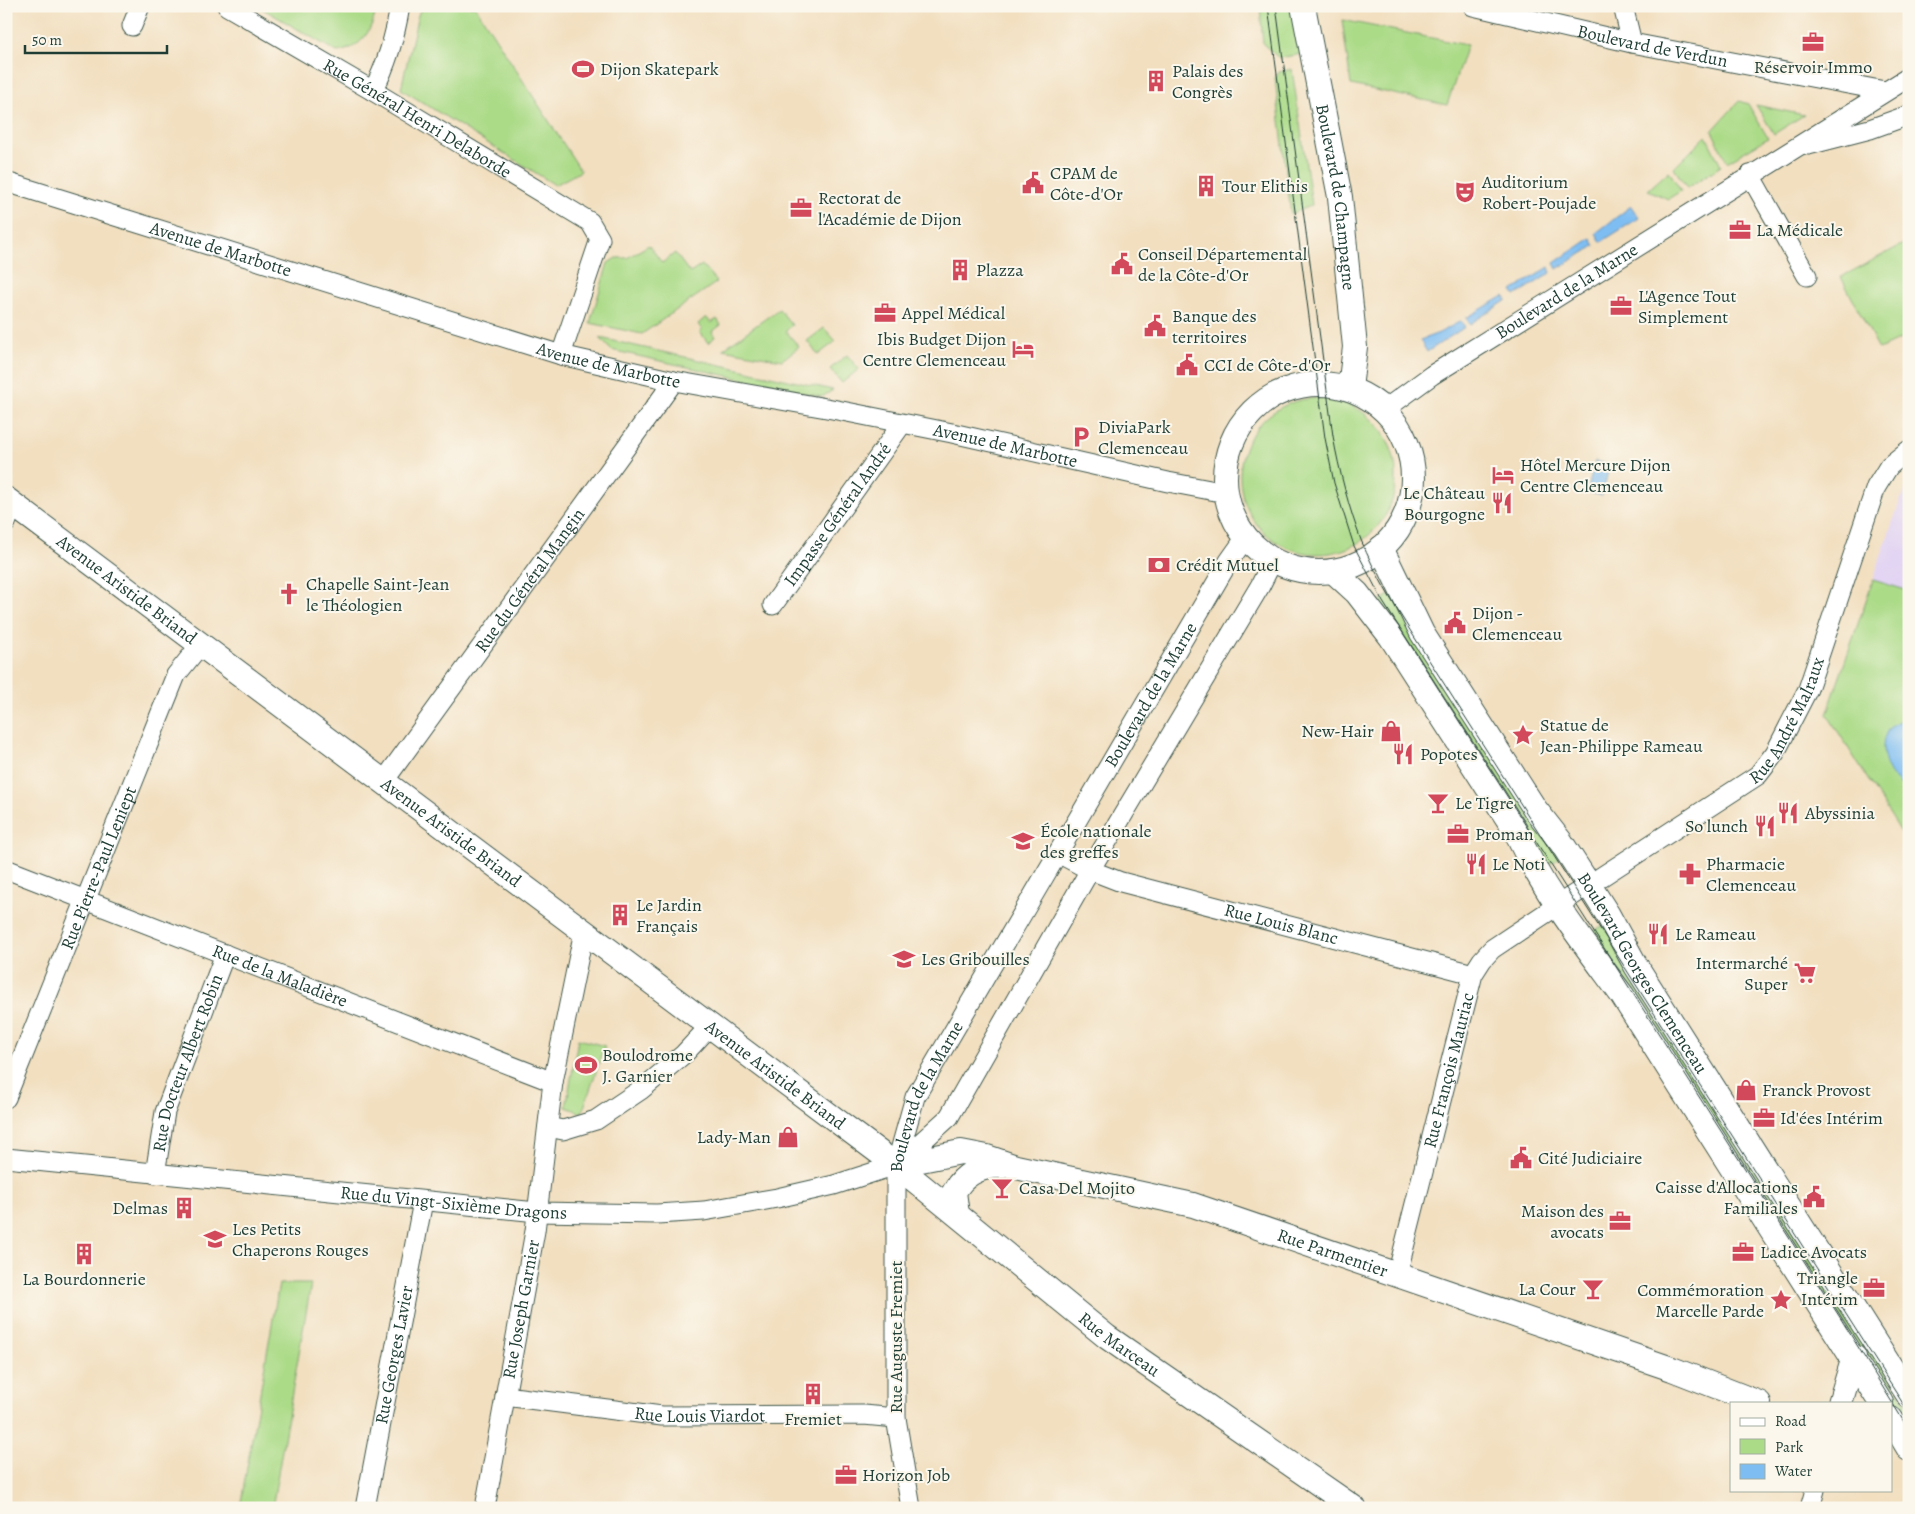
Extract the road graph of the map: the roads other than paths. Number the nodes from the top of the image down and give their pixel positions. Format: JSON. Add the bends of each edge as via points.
{"nodes":[{"id":1,"x":140,"y":6,"type":"edge"},
{"id":2,"x":227,"y":6,"type":"edge"},
{"id":3,"x":400,"y":6,"type":"edge"},
{"id":4,"x":1473,"y":6,"type":"edge"},
{"id":5,"x":1623,"y":6,"type":"edge"},
{"id":6,"x":1304,"y":7,"type":"edge"},
{"id":7,"x":132,"y":26,"type":"dead end"},
{"id":8,"x":1632,"y":43,"type":"junction"},
{"id":9,"x":1909,"y":77,"type":"edge"},
{"id":10,"x":1831,"y":81,"type":"junction"},
{"id":11,"x":373,"y":91,"type":"junction"},
{"id":12,"x":1885,"y":91,"type":"junction"},
{"id":13,"x":1909,"y":116,"type":"edge"},
{"id":14,"x":1842,"y":117,"type":"junction"},
{"id":15,"x":1870,"y":129,"type":"junction"},
{"id":16,"x":1909,"y":130,"type":"edge"},
{"id":17,"x":1793,"y":149,"type":"junction"},
{"id":18,"x":1750,"y":175,"type":"junction"},
{"id":19,"x":6,"y":182,"type":"edge"},
{"id":20,"x":1807,"y":276,"type":"dead end"},
{"id":21,"x":561,"y":355,"type":"junction"},
{"id":22,"x":674,"y":381,"type":"junction"},
{"id":23,"x":1350,"y":388,"type":"junction"},
{"id":24,"x":1384,"y":410,"type":"junction"},
{"id":25,"x":902,"y":424,"type":"junction"},
{"id":26,"x":1909,"y":450,"type":"edge"},
{"id":27,"x":1226,"y":493,"type":"junction"},
{"id":28,"x":9,"y":509,"type":"edge"},
{"id":29,"x":1246,"y":537,"type":"junction"},
{"id":30,"x":1381,"y":548,"type":"junction"},
{"id":31,"x":1273,"y":560,"type":"junction"},
{"id":32,"x":1333,"y":570,"type":"junction"},
{"id":33,"x":773,"y":605,"type":"dead end"},
{"id":34,"x":201,"y":644,"type":"junction"},
{"id":35,"x":384,"y":781,"type":"junction"},
{"id":36,"x":1058,"y":853,"type":"junction"},
{"id":37,"x":6,"y":869,"type":"edge"},
{"id":38,"x":1090,"y":870,"type":"junction"},
{"id":39,"x":1589,"y":885,"type":"junction"},
{"id":40,"x":85,"y":901,"type":"junction"},
{"id":41,"x":1558,"y":905,"type":"junction"},
{"id":42,"x":584,"y":931,"type":"junction"},
{"id":43,"x":225,"y":954,"type":"junction"},
{"id":44,"x":1473,"y":974,"type":"junction"},
{"id":45,"x":710,"y":1026,"type":"junction"},
{"id":46,"x":553,"y":1082,"type":"junction"},
{"id":47,"x":6,"y":1098,"type":"edge"},
{"id":48,"x":548,"y":1127,"type":"junction"},
{"id":49,"x":6,"y":1158,"type":"edge"},
{"id":50,"x":896,"y":1165,"type":"junction"},
{"id":51,"x":1016,"y":1167,"type":"junction"},
{"id":52,"x":155,"y":1174,"type":"junction"},
{"id":53,"x":423,"y":1201,"type":"junction"},
{"id":54,"x":537,"y":1212,"type":"junction"},
{"id":55,"x":956,"y":1214,"type":"junction"},
{"id":56,"x":1397,"y":1275,"type":"junction"},
{"id":57,"x":1854,"y":1357,"type":"junction"},
{"id":58,"x":505,"y":1396,"type":"junction"},
{"id":59,"x":1909,"y":1396,"type":"edge"},
{"id":60,"x":1756,"y":1402,"type":"edge"},
{"id":61,"x":1840,"y":1402,"type":"edge"},
{"id":62,"x":1880,"y":1402,"type":"edge"},
{"id":63,"x":896,"y":1418,"type":"junction"},
{"id":64,"x":1892,"y":1421,"type":"edge"},
{"id":65,"x":1909,"y":1448,"type":"edge"},
{"id":66,"x":1814,"y":1492,"type":"edge"},
{"id":67,"x":364,"y":1508,"type":"edge"},
{"id":68,"x":485,"y":1508,"type":"edge"},
{"id":69,"x":911,"y":1508,"type":"edge"},
{"id":70,"x":1354,"y":1508,"type":"edge"},
{"id":71,"x":1810,"y":1508,"type":"edge"}],
"edges":[{"from":1,"to":7,"type":"street"},
{"from":2,"to":11,"type":"street","name":"Rue Général Henri Delaborde"},
{"from":3,"to":11,"type":"street","via":[[385,68]]},
{"from":4,"to":8,"type":"street","name":"Boulevard de Verdun"},
{"from":5,"to":8,"type":"street"},
{"from":6,"to":23,"type":"main road","name":"Boulevard de Champagne","via":[[1340,197],[1355,347]]},
{"from":8,"to":10,"type":"street","name":"Boulevard de Verdun"},
{"from":9,"to":12,"type":"street","name":"Boulevard de la Marne"},
{"from":10,"to":12,"type":"street","name":"Boulevard de Verdun"},
{"from":10,"to":14,"type":"street","via":[[1842,92]]},
{"from":11,"to":21,"type":"street","name":"Rue Général Henri Delaborde","via":[[590,222],[600,239]]},
{"from":12,"to":14,"type":"street","name":"Boulevard de la Marne"},
{"from":13,"to":15,"type":"street","name":"Boulevard de la Marne"},
{"from":14,"to":17,"type":"street","name":"Boulevard de la Marne"},
{"from":15,"to":16,"type":"street","name":"Boulevard de la Marne"},
{"from":15,"to":17,"type":"street","name":"Boulevard de la Marne"},
{"from":17,"to":18,"type":"street","name":"Boulevard de la Marne"},
{"from":18,"to":20,"type":"street"},
{"from":18,"to":24,"type":"street","name":"Boulevard de la Marne","via":[[1432,375]]},
{"from":19,"to":21,"type":"street","name":"Avenue de Marbotte"},
{"from":21,"to":22,"type":"street","name":"Avenue de Marbotte"},
{"from":22,"to":25,"type":"street","name":"Avenue de Marbotte"},
{"from":22,"to":35,"type":"street","name":"Rue du Général Mangin"},
{"from":23,"to":24,"type":"main road"},
{"from":23,"to":27,"type":"main road","via":[[1327,384],[1300,385],[1283,390],[1253,410],[1233,440],[1227,457]]},
{"from":24,"to":30,"type":"main road","via":[[1403,435],[1413,480],[1407,510],[1392,537]]},
{"from":25,"to":27,"type":"street","name":"Avenue de Marbotte"},
{"from":25,"to":33,"type":"street","name":"Impasse Général André"},
{"from":26,"to":39,"type":"street","name":"Rue André Malraux","via":[[1889,466],[1876,487],[1808,689],[1775,753],[1758,775]]},
{"from":27,"to":29,"type":"main road","via":[[1233,516]]},
{"from":28,"to":34,"type":"main road","name":"Avenue Aristide Briand"},
{"from":29,"to":31,"type":"main road"},
{"from":29,"to":36,"type":"street","name":"Boulevard de la Marne","via":[[1229,560]]},
{"from":30,"to":32,"type":"main road","via":[[1361,562]]},
{"from":30,"to":39,"type":"main road","name":"Boulevard Georges Clemenceau","via":[[1422,633],[1534,809],[1561,842]]},
{"from":31,"to":32,"type":"main road","via":[[1309,571]]},
{"from":31,"to":38,"type":"street","name":"Boulevard de la Marne","via":[[1243,616]]},
{"from":32,"to":41,"type":"main road","name":"Boulevard Georges Clemenceau","via":[[1391,637],[1515,830]]},
{"from":34,"to":35,"type":"main road","name":"Avenue Aristide Briand"},
{"from":34,"to":40,"type":"street","name":"Rue Pierre-Paul Leniept","via":[[176,675]]},
{"from":35,"to":42,"type":"main road","name":"Avenue Aristide Briand"},
{"from":36,"to":38,"type":"street"},
{"from":36,"to":50,"type":"street","name":"Boulevard de la Marne","via":[[913,1099]]},
{"from":37,"to":40,"type":"street","name":"Rue de la Maladière"},
{"from":38,"to":44,"type":"street","name":"Rue Louis Blanc","via":[[1131,884]]},
{"from":38,"to":50,"type":"street","name":"Boulevard de la Marne","via":[[949,1117]]},
{"from":39,"to":41,"type":"street","name":"Rue André Malraux"},
{"from":39,"to":59,"type":"main road","name":"Boulevard Georges Clemenceau","via":[[1646,982]]},
{"from":40,"to":43,"type":"street","name":"Rue de la Maladière"},
{"from":40,"to":47,"type":"street","name":"Rue Pierre-Paul Leniept"},
{"from":41,"to":44,"type":"street","name":"Rue François Mauriac","via":[[1492,950]]},
{"from":41,"to":57,"type":"main road","name":"Boulevard Georges Clemenceau","via":[[1622,995]]},
{"from":42,"to":45,"type":"main road","name":"Avenue Aristide Briand"},
{"from":42,"to":46,"type":"street","name":"Rue Joseph Garnier"},
{"from":43,"to":46,"type":"street","name":"Rue de la Maladière"},
{"from":43,"to":52,"type":"street","name":"Rue Docteur Albert Robin","via":[[165,1112]]},
{"from":44,"to":56,"type":"street","name":"Rue François Mauriac"},
{"from":45,"to":48,"type":"street","via":[[684,1054],[642,1089],[596,1120],[564,1130]]},
{"from":45,"to":50,"type":"main road","name":"Avenue Aristide Briand"},
{"from":46,"to":48,"type":"street","name":"Rue Joseph Garnier"},
{"from":48,"to":54,"type":"street","name":"Rue Joseph Garnier"},
{"from":49,"to":52,"type":"street","name":"Rue du Vingt-Sixième Dragons"},
{"from":50,"to":51,"type":"main road","name":"Rue Parmentier","via":[[961,1152]]},
{"from":50,"to":54,"type":"street","name":"Rue du Vingt-Sixième Dragons","via":[[834,1185],[704,1211],[657,1214]]},
{"from":50,"to":55,"type":"main road","name":"Rue Marceau"},
{"from":50,"to":63,"type":"street","name":"Rue Auguste Fremiet"},
{"from":51,"to":55,"type":"main road","via":[[992,1165],[966,1176],[954,1192]]},
{"from":51,"to":56,"type":"main road","name":"Rue Parmentier","via":[[1194,1205]]},
{"from":52,"to":53,"type":"street","name":"Rue du Vingt-Sixième Dragons"},
{"from":53,"to":54,"type":"street","name":"Rue du Vingt-Sixième Dragons"},
{"from":53,"to":67,"type":"street","name":"Rue Georges Lavier"},
{"from":54,"to":58,"type":"street","name":"Rue Joseph Garnier"},
{"from":55,"to":70,"type":"main road","name":"Rue Marceau","via":[[1108,1337]]},
{"from":56,"to":60,"type":"main road","name":"Rue Parmentier","via":[[1672,1369]]},
{"from":57,"to":61,"type":"main road"},
{"from":57,"to":62,"type":"main road","name":"Boulevard Georges Clemenceau"},
{"from":58,"to":63,"type":"street","name":"Rue Louis Viardot","via":[[662,1416],[864,1415]]},
{"from":58,"to":68,"type":"street","name":"Rue Joseph Garnier"},
{"from":63,"to":69,"type":"street","name":"Rue Auguste Fremiet"},
{"from":64,"to":65,"type":"main road"},
{"from":66,"to":71,"type":"street"}]}
